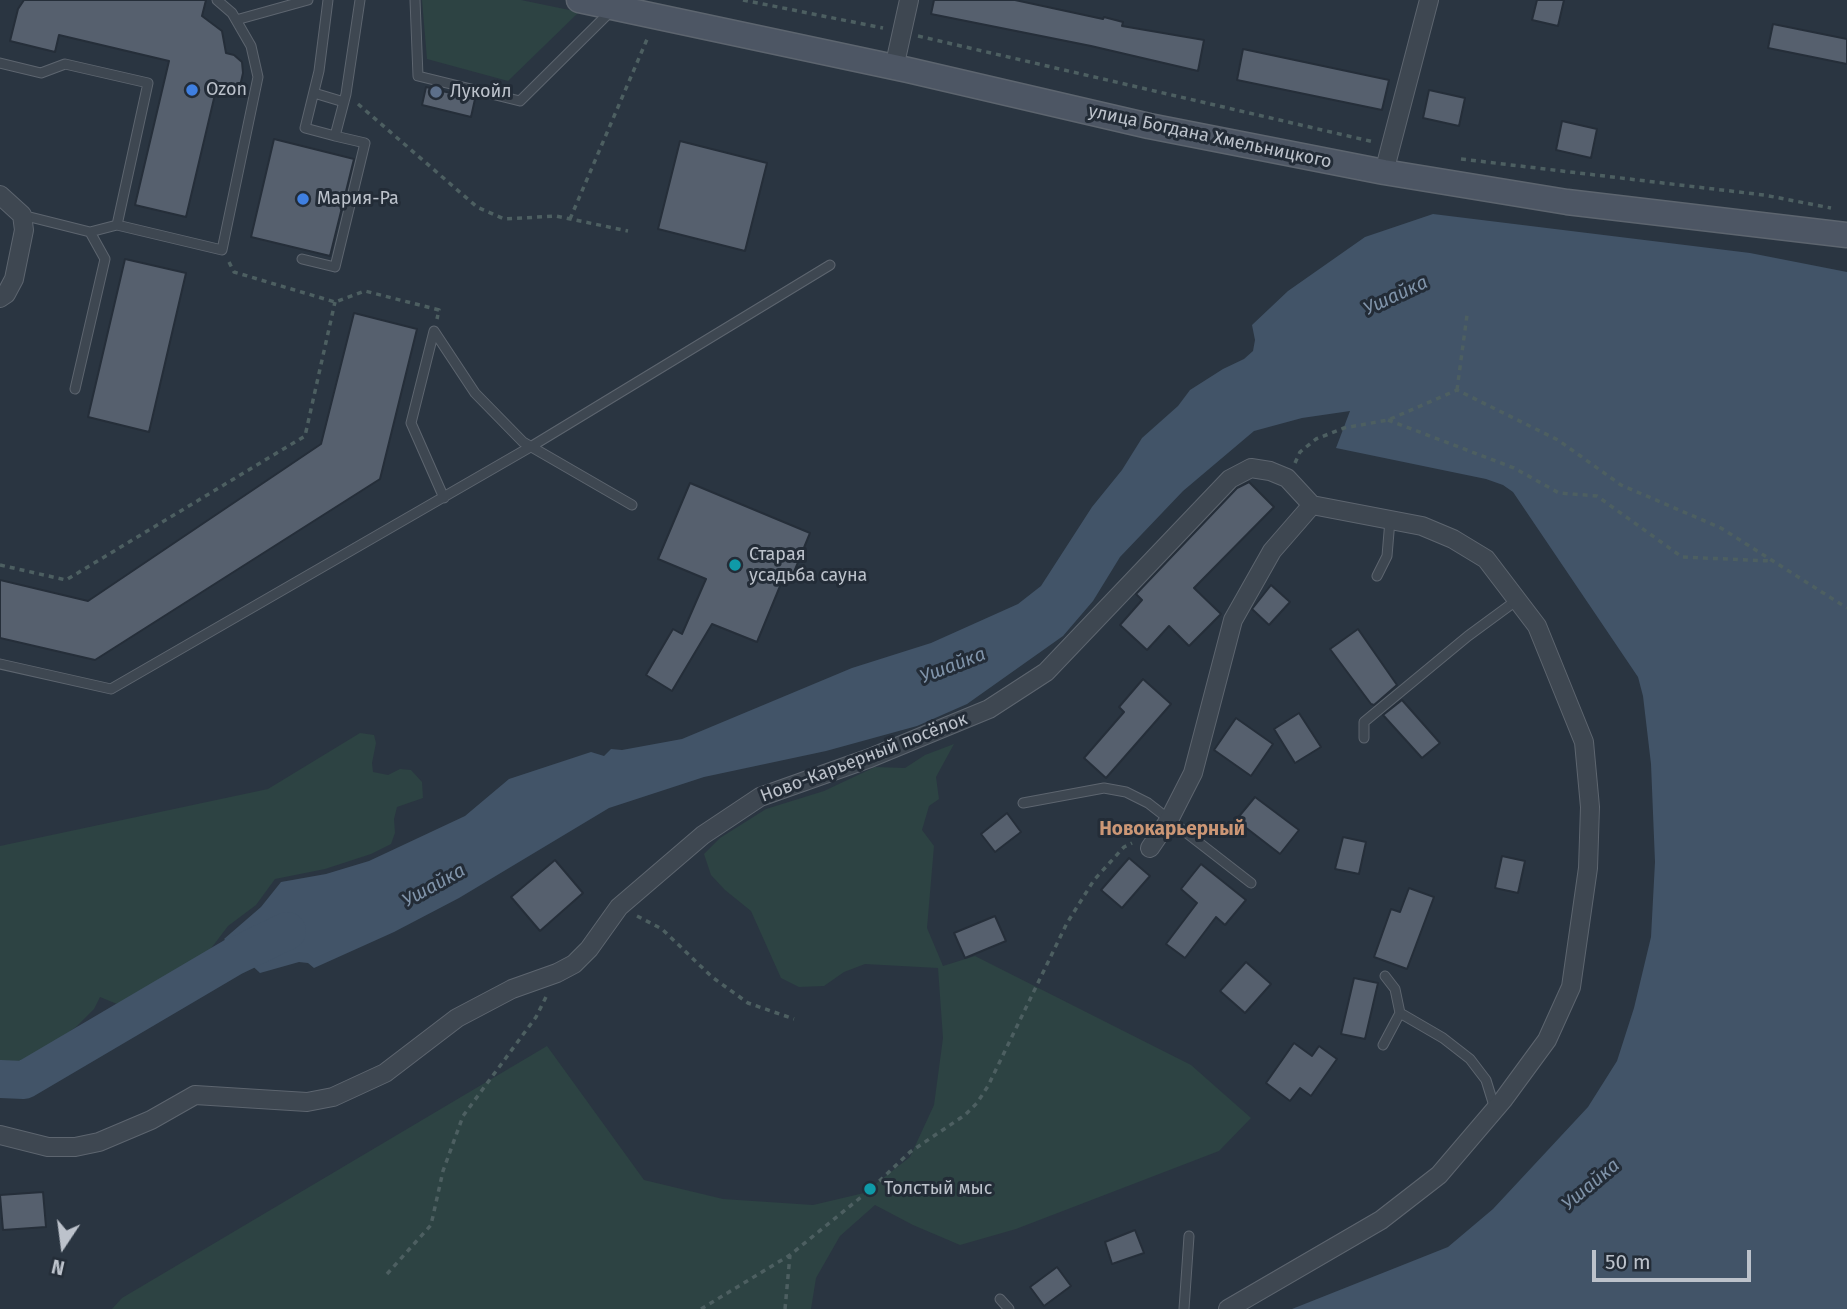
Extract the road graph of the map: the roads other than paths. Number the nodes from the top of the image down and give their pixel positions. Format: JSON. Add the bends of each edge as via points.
{"nodes":[{"id":1,"x":218,"y":0,"type":"edge"},
{"id":2,"x":308,"y":0,"type":"edge"},
{"id":3,"x":328,"y":0,"type":"edge"},
{"id":4,"x":360,"y":0,"type":"edge"},
{"id":5,"x":415,"y":0,"type":"edge"},
{"id":6,"x":579,"y":0,"type":"edge"},
{"id":7,"x":909,"y":0,"type":"edge"},
{"id":8,"x":1429,"y":0,"type":"edge"},
{"id":9,"x":614,"y":8,"type":"junction"},
{"id":10,"x":236,"y":20,"type":"junction"},
{"id":11,"x":0,"y":63,"type":"edge"},
{"id":12,"x":894,"y":68,"type":"junction"},
{"id":13,"x":314,"y":93,"type":"junction"},
{"id":14,"x":345,"y":98,"type":"junction"},
{"id":15,"x":335,"y":136,"type":"junction"},
{"id":16,"x":1384,"y":172,"type":"junction"},
{"id":17,"x":0,"y":195,"type":"edge"},
{"id":18,"x":22,"y":215,"type":"junction"},
{"id":19,"x":117,"y":225,"type":"junction"},
{"id":20,"x":90,"y":232,"type":"junction"},
{"id":21,"x":1847,"y":234,"type":"edge"},
{"id":22,"x":302,"y":259,"type":"dead end"},
{"id":23,"x":830,"y":265,"type":"dead end"},
{"id":24,"x":0,"y":298,"type":"edge"},
{"id":25,"x":75,"y":389,"type":"dead end"},
{"id":26,"x":532,"y":446,"type":"junction"},
{"id":27,"x":444,"y":498,"type":"junction"},
{"id":28,"x":632,"y":505,"type":"dead end"},
{"id":29,"x":1312,"y":505,"type":"junction"},
{"id":30,"x":1390,"y":520,"type":"junction"},
{"id":31,"x":1377,"y":576,"type":"dead end"},
{"id":32,"x":1517,"y":600,"type":"junction"},
{"id":33,"x":0,"y":664,"type":"edge"},
{"id":34,"x":1364,"y":738,"type":"dead end"},
{"id":35,"x":1023,"y":803,"type":"dead end"},
{"id":36,"x":1168,"y":820,"type":"junction"},
{"id":37,"x":1150,"y":848,"type":"road end"},
{"id":38,"x":1251,"y":883,"type":"dead end"},
{"id":39,"x":1385,"y":976,"type":"dead end"},
{"id":40,"x":1401,"y":1013,"type":"junction"},
{"id":41,"x":1383,"y":1045,"type":"dead end"},
{"id":42,"x":1495,"y":1109,"type":"junction"},
{"id":43,"x":0,"y":1135,"type":"edge"},
{"id":44,"x":1189,"y":1236,"type":"dead end"},
{"id":45,"x":1000,"y":1299,"type":"dead end"},
{"id":46,"x":1009,"y":1309,"type":"edge"},
{"id":47,"x":1184,"y":1309,"type":"edge"},
{"id":48,"x":1228,"y":1309,"type":"edge"}],
"edges":[{"from":1,"to":10,"type":"lane"},
{"from":2,"to":10,"type":"lane"},
{"from":3,"to":13,"type":"lane"},
{"from":4,"to":14,"type":"lane"},
{"from":5,"to":9,"type":"lane","via":[[418,76],[520,101]]},
{"from":6,"to":9,"type":"street","name":"улица Богдана Хмельницкого"},
{"from":7,"to":12,"type":"street"},
{"from":8,"to":16,"type":"street"},
{"from":9,"to":12,"type":"street","name":"улица Богдана Хмельницкого"},
{"from":10,"to":19,"type":"lane","via":[[251,46],[257,77],[222,250]]},
{"from":11,"to":19,"type":"lane","via":[[41,73],[65,64],[148,83]]},
{"from":12,"to":16,"type":"street","name":"улица Богдана Хмельницкого","via":[[1149,126]]},
{"from":13,"to":14,"type":"lane"},
{"from":13,"to":15,"type":"lane","via":[[305,128]]},
{"from":14,"to":15,"type":"lane"},
{"from":15,"to":22,"type":"lane","via":[[365,143],[335,267]]},
{"from":16,"to":21,"type":"street","name":"улица Богдана Хмельницкого","via":[[1567,202]]},
{"from":17,"to":18,"type":"street"},
{"from":18,"to":20,"type":"lane"},
{"from":18,"to":24,"type":"street","via":[[24,230],[14,279]]},
{"from":19,"to":20,"type":"lane"},
{"from":20,"to":25,"type":"lane","via":[[105,260]]},
{"from":23,"to":26,"type":"lane"},
{"from":26,"to":27,"type":"lane"},
{"from":26,"to":27,"type":"lane","via":[[475,393],[434,331],[411,424]]},
{"from":26,"to":28,"type":"lane"},
{"from":27,"to":33,"type":"lane","via":[[111,689]]},
{"from":29,"to":30,"type":"street"},
{"from":29,"to":36,"type":"street","via":[[1272,551],[1233,620],[1193,773]]},
{"from":29,"to":43,"type":"street","name":"Ново-Карьерный посёлок","via":[[1287,478],[1270,471],[1251,468],[1230,479],[1046,672],[989,709],[941,730],[760,797],[703,835],[619,907],[573,964],[457,1018],[385,1073],[333,1097],[307,1102],[195,1095],[150,1120],[75,1147],[48,1147]]},
{"from":30,"to":31,"type":"lane","via":[[1387,556]]},
{"from":30,"to":32,"type":"street","via":[[1422,526],[1486,559]]},
{"from":32,"to":34,"type":"lane","via":[[1364,722]]},
{"from":32,"to":42,"type":"street","via":[[1537,626],[1584,742],[1590,807],[1588,868],[1571,988],[1547,1040]]},
{"from":35,"to":36,"type":"lane","via":[[1104,788],[1136,796]]},
{"from":36,"to":37,"type":"street"},
{"from":36,"to":38,"type":"lane"},
{"from":39,"to":40,"type":"lane","via":[[1395,989]]},
{"from":40,"to":41,"type":"lane"},
{"from":40,"to":42,"type":"lane","via":[[1470,1059],[1486,1080]]},
{"from":42,"to":48,"type":"street","via":[[1439,1175],[1381,1220]]},
{"from":44,"to":47,"type":"lane"},
{"from":45,"to":46,"type":"lane"}]}
